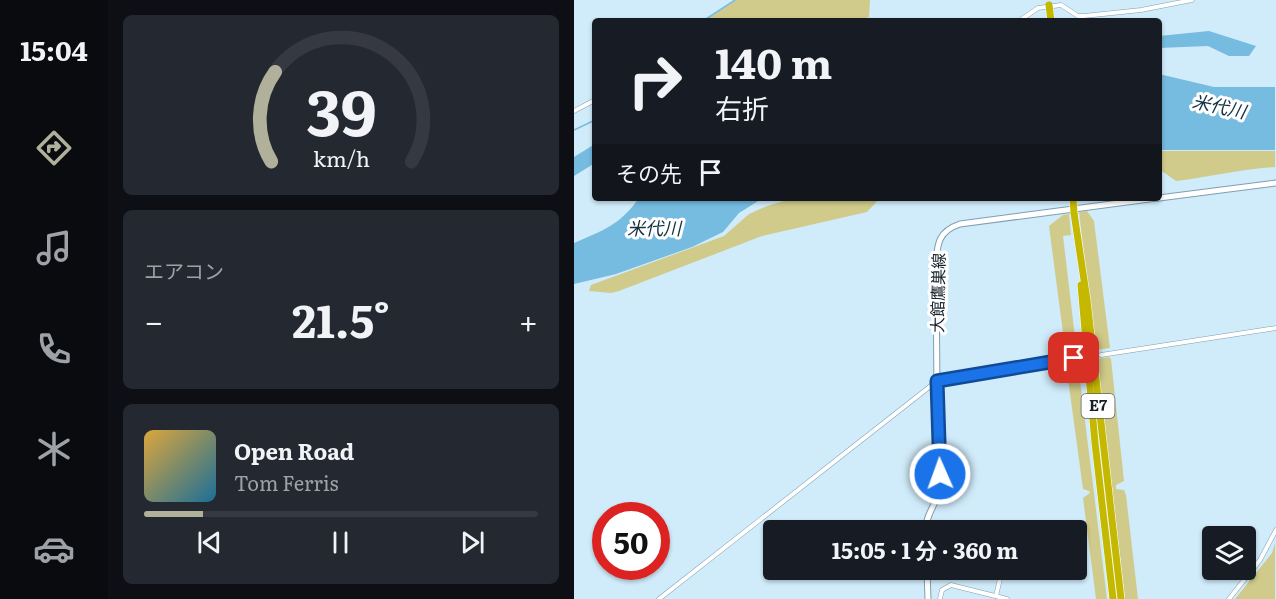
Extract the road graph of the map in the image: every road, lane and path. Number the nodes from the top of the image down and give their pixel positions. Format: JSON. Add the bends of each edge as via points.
{"nodes":[{"id":1,"x":1192,"y":0,"type":"edge"},
{"id":2,"x":1049,"y":2,"type":"edge"},
{"id":3,"x":1024,"y":18,"type":"edge"},
{"id":4,"x":1051,"y":18,"type":"edge"},
{"id":5,"x":592,"y":102,"type":"edge"},
{"id":6,"x":574,"y":111,"type":"edge"},
{"id":7,"x":1276,"y":183,"type":"edge"},
{"id":8,"x":1162,"y":197,"type":"edge"},
{"id":9,"x":1073,"y":201,"type":"edge"},
{"id":10,"x":1135,"y":201,"type":"edge"},
{"id":11,"x":1074,"y":213,"type":"junction"},
{"id":12,"x":1276,"y":328,"type":"edge"},
{"id":13,"x":1101,"y":355,"type":"tunnel mouth"},
{"id":14,"x":1074,"y":358,"type":"tunnel mouth"},
{"id":15,"x":937,"y":381,"type":"junction"},
{"id":16,"x":927,"y":520,"type":"edge"},
{"id":17,"x":1276,"y":530,"type":"edge"},
{"id":18,"x":927,"y":580,"type":"edge"},
{"id":19,"x":1000,"y":580,"type":"edge"},
{"id":20,"x":996,"y":596,"type":"junction"},
{"id":21,"x":660,"y":599,"type":"edge"},
{"id":22,"x":928,"y":599,"type":"edge"},
{"id":23,"x":940,"y":599,"type":"edge"},
{"id":24,"x":1006,"y":599,"type":"edge"},
{"id":25,"x":1113,"y":599,"type":"edge"},
{"id":26,"x":1121,"y":599,"type":"edge"},
{"id":27,"x":1230,"y":599,"type":"edge"}],
"edges":[{"from":1,"to":3,"type":"street","via":[[1084,16],[1061,5],[1038,8]]},
{"from":2,"to":4,"type":"highway","bridge":true},
{"from":5,"to":6,"type":"street"},
{"from":7,"to":8,"type":"main road","name":"大館鷹巣線"},
{"from":9,"to":11,"type":"highway","number":"E7","bridge":true},
{"from":10,"to":15,"type":"main road","name":"大館鷹巣線","via":[[949,228],[937,252]]},
{"from":11,"to":25,"type":"highway","number":"E7"},
{"from":11,"to":26,"type":"highway","number":"E7"},
{"from":12,"to":13,"type":"street"},
{"from":14,"to":15,"type":"street"},
{"from":15,"to":16,"type":"main road","name":"大館鷹巣線","via":[[942,486]]},
{"from":15,"to":21,"type":"street"},
{"from":17,"to":27,"type":"street","via":[[1260,560]]},
{"from":18,"to":22,"type":"main road"},
{"from":19,"to":20,"type":"street"},
{"from":20,"to":23,"type":"street","via":[[951,585],[942,590]]},
{"from":20,"to":24,"type":"street"}]}
